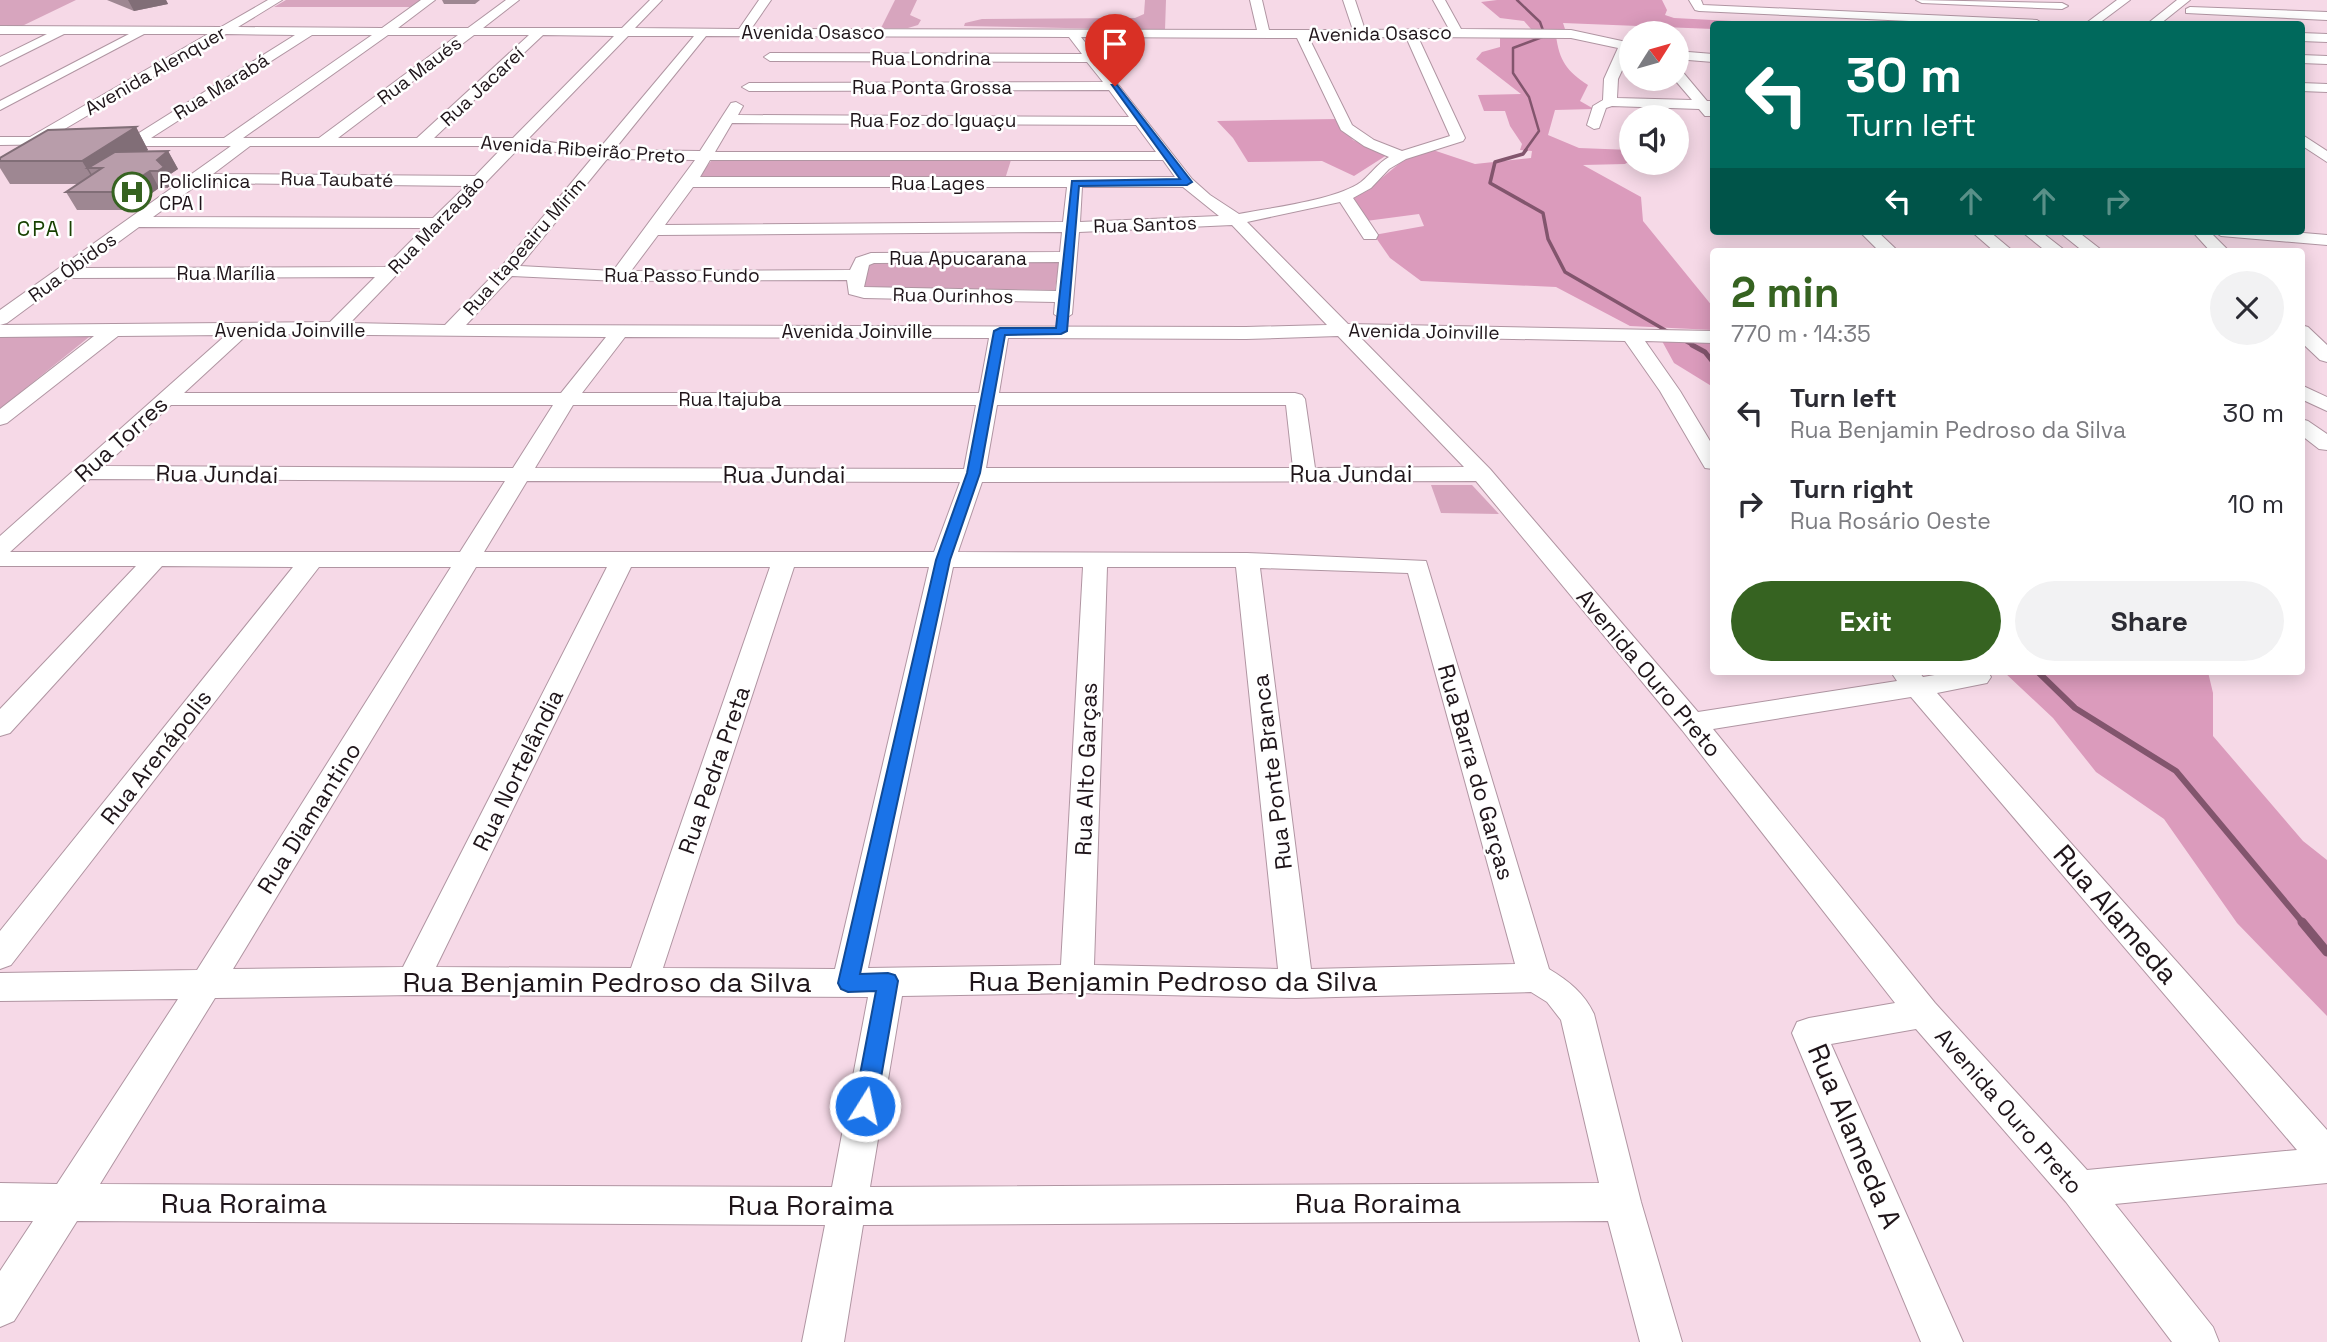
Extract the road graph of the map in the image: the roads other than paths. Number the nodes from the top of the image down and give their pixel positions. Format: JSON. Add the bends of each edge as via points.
{"nodes":[{"id":1,"x":276,"y":0,"type":"edge"},
{"id":2,"x":429,"y":0,"type":"edge"},
{"id":3,"x":513,"y":0,"type":"edge"},
{"id":4,"x":656,"y":0,"type":"edge"},
{"id":5,"x":765,"y":0,"type":"edge"},
{"id":6,"x":1256,"y":0,"type":"edge"},
{"id":7,"x":1349,"y":0,"type":"edge"},
{"id":8,"x":1439,"y":0,"type":"edge"},
{"id":9,"x":1922,"y":0,"type":"edge"},
{"id":10,"x":2124,"y":0,"type":"edge"},
{"id":11,"x":2203,"y":0,"type":"edge"},
{"id":12,"x":2067,"y":3,"type":"edge"},
{"id":13,"x":1697,"y":4,"type":"edge"},
{"id":14,"x":2186,"y":9,"type":"edge"},
{"id":15,"x":1807,"y":13,"type":"junction"},
{"id":16,"x":2327,"y":16,"type":"edge"},
{"id":17,"x":1813,"y":21,"type":"edge"},
{"id":18,"x":1974,"y":21,"type":"edge"},
{"id":19,"x":2041,"y":21,"type":"edge"},
{"id":20,"x":2095,"y":21,"type":"edge"},
{"id":21,"x":2160,"y":21,"type":"edge"},
{"id":22,"x":0,"y":30,"type":"edge"},
{"id":23,"x":63,"y":31,"type":"junction"},
{"id":24,"x":309,"y":31,"type":"junction"},
{"id":25,"x":384,"y":31,"type":"junction"},
{"id":26,"x":471,"y":31,"type":"junction"},
{"id":27,"x":541,"y":31,"type":"junction"},
{"id":28,"x":624,"y":31,"type":"junction"},
{"id":29,"x":704,"y":31,"type":"junction"},
{"id":30,"x":743,"y":31,"type":"junction"},
{"id":31,"x":1456,"y":31,"type":"junction"},
{"id":32,"x":143,"y":32,"type":"junction"},
{"id":33,"x":222,"y":32,"type":"junction"},
{"id":34,"x":785,"y":32,"type":"junction"},
{"id":35,"x":1031,"y":32,"type":"junction"},
{"id":36,"x":1071,"y":32,"type":"junction"},
{"id":37,"x":1360,"y":33,"type":"junction"},
{"id":38,"x":1410,"y":33,"type":"junction"},
{"id":39,"x":1264,"y":34,"type":"junction"},
{"id":40,"x":1301,"y":34,"type":"junction"},
{"id":41,"x":2305,"y":37,"type":"edge"},
{"id":42,"x":2327,"y":38,"type":"edge"},
{"id":43,"x":1619,"y":44,"type":"edge"},
{"id":44,"x":1689,"y":56,"type":"edge"},
{"id":45,"x":770,"y":57,"type":"junction"},
{"id":46,"x":1091,"y":58,"type":"junction"},
{"id":47,"x":1710,"y":58,"type":"edge"},
{"id":48,"x":1025,"y":59,"type":"junction"},
{"id":49,"x":2305,"y":59,"type":"edge"},
{"id":50,"x":2327,"y":60,"type":"edge"},
{"id":51,"x":0,"y":62,"type":"edge"},
{"id":52,"x":1619,"y":64,"type":"edge"},
{"id":53,"x":1115,"y":86,"type":"junction"},
{"id":54,"x":1689,"y":86,"type":"edge"},
{"id":55,"x":749,"y":88,"type":"junction"},
{"id":56,"x":2305,"y":88,"type":"edge"},
{"id":57,"x":2324,"y":90,"type":"edge"},
{"id":58,"x":1610,"y":102,"type":"junction"},
{"id":59,"x":1707,"y":105,"type":"edge"},
{"id":60,"x":0,"y":106,"type":"edge"},
{"id":61,"x":728,"y":119,"type":"junction"},
{"id":62,"x":1012,"y":121,"type":"junction"},
{"id":63,"x":1139,"y":121,"type":"junction"},
{"id":64,"x":1594,"y":125,"type":"dead end"},
{"id":65,"x":0,"y":141,"type":"edge"},
{"id":66,"x":60,"y":141,"type":"joint"},
{"id":67,"x":324,"y":141,"type":"junction"},
{"id":68,"x":422,"y":141,"type":"junction"},
{"id":69,"x":2305,"y":141,"type":"edge"},
{"id":70,"x":134,"y":142,"type":"junction"},
{"id":71,"x":247,"y":142,"type":"junction"},
{"id":72,"x":516,"y":142,"type":"junction"},
{"id":73,"x":2305,"y":142,"type":"edge"},
{"id":74,"x":226,"y":143,"type":"junction"},
{"id":75,"x":2327,"y":143,"type":"edge"},
{"id":76,"x":35,"y":148,"type":"junction"},
{"id":77,"x":603,"y":154,"type":"junction"},
{"id":78,"x":704,"y":156,"type":"junction"},
{"id":79,"x":1166,"y":156,"type":"junction"},
{"id":80,"x":1401,"y":156,"type":"junction"},
{"id":81,"x":2327,"y":158,"type":"edge"},
{"id":82,"x":195,"y":178,"type":"junction"},
{"id":83,"x":478,"y":181,"type":"junction"},
{"id":84,"x":689,"y":182,"type":"junction"},
{"id":85,"x":1187,"y":182,"type":"junction"},
{"id":86,"x":1075,"y":183,"type":"junction"},
{"id":87,"x":1343,"y":196,"type":"junction"},
{"id":88,"x":1236,"y":220,"type":"junction"},
{"id":89,"x":134,"y":222,"type":"junction"},
{"id":90,"x":436,"y":223,"type":"junction"},
{"id":91,"x":2310,"y":224,"type":"dead end"},
{"id":92,"x":1072,"y":227,"type":"junction"},
{"id":93,"x":655,"y":230,"type":"junction"},
{"id":94,"x":1370,"y":235,"type":"dead end"},
{"id":95,"x":1871,"y":235,"type":"edge"},
{"id":96,"x":1984,"y":235,"type":"edge"},
{"id":97,"x":2035,"y":235,"type":"edge"},
{"id":98,"x":2072,"y":235,"type":"edge"},
{"id":99,"x":2204,"y":235,"type":"edge"},
{"id":100,"x":2274,"y":235,"type":"edge"},
{"id":101,"x":2327,"y":239,"type":"edge"},
{"id":102,"x":1886,"y":248,"type":"edge"},
{"id":103,"x":2000,"y":248,"type":"edge"},
{"id":104,"x":2053,"y":248,"type":"edge"},
{"id":105,"x":2089,"y":248,"type":"edge"},
{"id":106,"x":2217,"y":248,"type":"edge"},
{"id":107,"x":1070,"y":257,"type":"junction"},
{"id":108,"x":508,"y":271,"type":"junction"},
{"id":109,"x":389,"y":272,"type":"junction"},
{"id":110,"x":64,"y":273,"type":"junction"},
{"id":111,"x":856,"y":275,"type":"junction"},
{"id":112,"x":618,"y":276,"type":"junction"},
{"id":113,"x":1066,"y":297,"type":"junction"},
{"id":114,"x":0,"y":319,"type":"edge"},
{"id":115,"x":335,"y":328,"type":"junction"},
{"id":116,"x":242,"y":330,"type":"junction"},
{"id":117,"x":621,"y":330,"type":"junction"},
{"id":118,"x":1344,"y":330,"type":"junction"},
{"id":119,"x":0,"y":331,"type":"edge"},
{"id":120,"x":450,"y":331,"type":"junction"},
{"id":121,"x":1000,"y":331,"type":"junction"},
{"id":122,"x":1061,"y":331,"type":"junction"},
{"id":123,"x":111,"y":332,"type":"junction"},
{"id":124,"x":1630,"y":334,"type":"junction"},
{"id":125,"x":1663,"y":335,"type":"joint"},
{"id":126,"x":2305,"y":335,"type":"edge"},
{"id":127,"x":1687,"y":336,"type":"joint"},
{"id":128,"x":1710,"y":337,"type":"edge"},
{"id":129,"x":2327,"y":356,"type":"edge"},
{"id":130,"x":2305,"y":393,"type":"edge"},
{"id":131,"x":986,"y":398,"type":"junction"},
{"id":132,"x":166,"y":399,"type":"junction"},
{"id":133,"x":1295,"y":399,"type":"joint"},
{"id":134,"x":566,"y":400,"type":"junction"},
{"id":135,"x":2327,"y":405,"type":"edge"},
{"id":136,"x":0,"y":419,"type":"edge"},
{"id":137,"x":2305,"y":428,"type":"edge"},
{"id":138,"x":2327,"y":444,"type":"edge"},
{"id":139,"x":1710,"y":458,"type":"edge"},
{"id":140,"x":85,"y":472,"type":"junction"},
{"id":141,"x":974,"y":473,"type":"junction"},
{"id":142,"x":1305,"y":474,"type":"junction"},
{"id":143,"x":1482,"y":474,"type":"junction"},
{"id":144,"x":519,"y":477,"type":"junction"},
{"id":145,"x":0,"y":548,"type":"edge"},
{"id":146,"x":0,"y":559,"type":"edge"},
{"id":147,"x":156,"y":559,"type":"junction"},
{"id":148,"x":312,"y":559,"type":"junction"},
{"id":149,"x":469,"y":559,"type":"junction"},
{"id":150,"x":622,"y":560,"type":"junction"},
{"id":151,"x":785,"y":560,"type":"junction"},
{"id":152,"x":943,"y":560,"type":"junction"},
{"id":153,"x":1095,"y":560,"type":"junction"},
{"id":154,"x":1247,"y":560,"type":"junction"},
{"id":155,"x":1978,"y":677,"type":"dead end"},
{"id":156,"x":1911,"y":679,"type":"edge"},
{"id":157,"x":1692,"y":723,"type":"junction"},
{"id":158,"x":0,"y":726,"type":"edge"},
{"id":159,"x":0,"y":955,"type":"edge"},
{"id":160,"x":1535,"y":978,"type":"junction"},
{"id":161,"x":1077,"y":979,"type":"junction"},
{"id":162,"x":643,"y":980,"type":"junction"},
{"id":163,"x":413,"y":981,"type":"junction"},
{"id":164,"x":888,"y":981,"type":"junction"},
{"id":165,"x":848,"y":983,"type":"junction"},
{"id":166,"x":1296,"y":984,"type":"junction"},
{"id":167,"x":205,"y":986,"type":"junction"},
{"id":168,"x":0,"y":987,"type":"edge"},
{"id":169,"x":1923,"y":1013,"type":"junction"},
{"id":170,"x":2327,"y":1157,"type":"edge"},
{"id":171,"x":2327,"y":1165,"type":"edge"},
{"id":172,"x":2079,"y":1189,"type":"junction"},
{"id":173,"x":0,"y":1202,"type":"edge"},
{"id":174,"x":66,"y":1202,"type":"junction"},
{"id":175,"x":1622,"y":1202,"type":"junction"},
{"id":176,"x":847,"y":1206,"type":"junction"},
{"id":177,"x":0,"y":1307,"type":"edge"},
{"id":178,"x":822,"y":1342,"type":"edge"},
{"id":179,"x":1661,"y":1342,"type":"edge"},
{"id":180,"x":1942,"y":1342,"type":"edge"},
{"id":181,"x":2197,"y":1342,"type":"edge"}],
"edges":[{"from":1,"to":33,"type":"street","name":"Avenida Alenquer"},
{"from":2,"to":25,"type":"street"},
{"from":3,"to":26,"type":"street","name":"Rua Maués"},
{"from":4,"to":28,"type":"street","name":"Rua Marzagão"},
{"from":5,"to":30,"type":"street"},
{"from":6,"to":39,"type":"street"},
{"from":7,"to":37,"type":"street"},
{"from":8,"to":31,"type":"street"},
{"from":9,"to":12,"type":"street"},
{"from":10,"to":20,"type":"street"},
{"from":11,"to":14,"type":"street"},
{"from":12,"to":19,"type":"street"},
{"from":13,"to":15,"type":"street"},
{"from":14,"to":16,"type":"street"},
{"from":14,"to":21,"type":"street"},
{"from":15,"to":17,"type":"street"},
{"from":15,"to":18,"type":"street"},
{"from":22,"to":23,"type":"street","name":"Avenida Osasco"},
{"from":23,"to":32,"type":"street","name":"Avenida Osasco"},
{"from":23,"to":51,"type":"street"},
{"from":24,"to":25,"type":"street","name":"Avenida Osasco"},
{"from":24,"to":33,"type":"street","name":"Avenida Osasco"},
{"from":24,"to":70,"type":"street","name":"Rua Marabá"},
{"from":25,"to":26,"type":"street","name":"Avenida Osasco"},
{"from":25,"to":74,"type":"street"},
{"from":26,"to":27,"type":"street","name":"Avenida Osasco"},
{"from":26,"to":67,"type":"street","name":"Rua Maués"},
{"from":27,"to":28,"type":"street","name":"Avenida Osasco"},
{"from":27,"to":68,"type":"street","name":"Rua Jacareí"},
{"from":28,"to":29,"type":"street","name":"Avenida Osasco"},
{"from":28,"to":72,"type":"street","name":"Rua Marzagão"},
{"from":29,"to":30,"type":"street","name":"Avenida Osasco"},
{"from":29,"to":77,"type":"street","name":"Rua Itapeairu Mirim"},
{"from":30,"to":34,"type":"street","name":"Avenida Osasco"},
{"from":31,"to":38,"type":"street","name":"Avenida Osasco"},
{"from":31,"to":43,"type":"street","name":"Avenida Osasco","via":[[1544,33]]},
{"from":32,"to":33,"type":"street","name":"Avenida Osasco"},
{"from":32,"to":60,"type":"street"},
{"from":33,"to":76,"type":"street","name":"Avenida Alenquer"},
{"from":34,"to":35,"type":"street","name":"Avenida Osasco"},
{"from":34,"to":45,"type":"street"},
{"from":35,"to":36,"type":"street","name":"Avenida Osasco"},
{"from":35,"to":48,"type":"street"},
{"from":36,"to":39,"type":"street","name":"Avenida Osasco"},
{"from":36,"to":46,"type":"street","name":"Avenida Ouro Preto"},
{"from":37,"to":38,"type":"street","name":"Avenida Osasco"},
{"from":37,"to":40,"type":"street","name":"Avenida Osasco"},
{"from":38,"to":80,"type":"street","name":"Rua Santos","via":[[1458,138]]},
{"from":39,"to":40,"type":"street","name":"Avenida Osasco"},
{"from":40,"to":80,"type":"street","via":[[1346,127]]},
{"from":41,"to":42,"type":"street"},
{"from":44,"to":47,"type":"street"},
{"from":45,"to":48,"type":"street","name":"Rua Londrina"},
{"from":45,"to":55,"type":"street"},
{"from":46,"to":48,"type":"street","name":"Rua Londrina"},
{"from":46,"to":53,"type":"street","name":"Avenida Ouro Preto"},
{"from":48,"to":62,"type":"street"},
{"from":49,"to":50,"type":"street"},
{"from":52,"to":58,"type":"street","via":[[1611,79]]},
{"from":53,"to":62,"type":"street","name":"Rua Ponta Grossa"},
{"from":53,"to":63,"type":"street","name":"Avenida Ouro Preto"},
{"from":54,"to":59,"type":"street"},
{"from":55,"to":61,"type":"street"},
{"from":55,"to":62,"type":"street","name":"Rua Ponta Grossa"},
{"from":56,"to":57,"type":"street"},
{"from":58,"to":59,"type":"street"},
{"from":58,"to":64,"type":"street","via":[[1600,106]]},
{"from":61,"to":62,"type":"street","name":"Rua Foz do Iguaçu"},
{"from":61,"to":78,"type":"street"},
{"from":62,"to":63,"type":"street","name":"Rua Foz do Iguaçu"},
{"from":62,"to":78,"type":"street","name":"Avenida Ribeirão Preto"},
{"from":62,"to":79,"type":"street","name":"Avenida Ribeirão Preto"},
{"from":63,"to":79,"type":"street","name":"Avenida Ouro Preto"},
{"from":65,"to":76,"type":"street"},
{"from":66,"to":70,"type":"street","name":"Avenida Ribeirão Preto"},
{"from":66,"to":76,"type":"street"},
{"from":67,"to":68,"type":"street","name":"Avenida Ribeirão Preto"},
{"from":67,"to":71,"type":"street","name":"Avenida Ribeirão Preto"},
{"from":68,"to":72,"type":"street","name":"Avenida Ribeirão Preto"},
{"from":69,"to":75,"type":"street"},
{"from":70,"to":74,"type":"street","name":"Avenida Ribeirão Preto"},
{"from":71,"to":74,"type":"street","name":"Avenida Ribeirão Preto"},
{"from":71,"to":82,"type":"street","name":"Rua Óbidos"},
{"from":72,"to":77,"type":"street","name":"Avenida Ribeirão Preto"},
{"from":72,"to":83,"type":"street","name":"Rua Marzagão"},
{"from":73,"to":81,"type":"street"},
{"from":77,"to":78,"type":"street","name":"Avenida Ribeirão Preto"},
{"from":77,"to":108,"type":"street","name":"Rua Itapeairu Mirim"},
{"from":78,"to":84,"type":"street"},
{"from":79,"to":85,"type":"street","name":"Avenida Ouro Preto"},
{"from":80,"to":87,"type":"street","name":"Rua Santos","via":[[1366,185]]},
{"from":82,"to":83,"type":"street","name":"Rua Taubaté"},
{"from":82,"to":89,"type":"street","name":"Rua Óbidos"},
{"from":83,"to":90,"type":"street","name":"Rua Marzagão"},
{"from":84,"to":86,"type":"street","name":"Rua Lages"},
{"from":84,"to":93,"type":"street"},
{"from":85,"to":86,"type":"street","name":"Rua Lages"},
{"from":85,"to":88,"type":"street","name":"Avenida Ouro Preto"},
{"from":86,"to":92,"type":"street"},
{"from":87,"to":88,"type":"street","name":"Rua Santos"},
{"from":87,"to":94,"type":"street"},
{"from":88,"to":92,"type":"street","name":"Rua Santos"},
{"from":88,"to":118,"type":"street","name":"Avenida Ouro Preto"},
{"from":89,"to":90,"type":"street"},
{"from":89,"to":110,"type":"street","name":"Rua Óbidos"},
{"from":90,"to":109,"type":"street","name":"Rua Marzagão"},
{"from":91,"to":101,"type":"street"},
{"from":92,"to":93,"type":"street","name":"Rua Santos"},
{"from":92,"to":107,"type":"street"},
{"from":93,"to":112,"type":"street"},
{"from":95,"to":102,"type":"street"},
{"from":96,"to":103,"type":"street"},
{"from":97,"to":104,"type":"street"},
{"from":98,"to":105,"type":"street"},
{"from":99,"to":106,"type":"street"},
{"from":100,"to":101,"type":"street"},
{"from":107,"to":111,"type":"street","name":"Rua Apucarana","via":[[871,258],[862,262]]},
{"from":107,"to":113,"type":"street"},
{"from":108,"to":112,"type":"street","name":"Rua Passo Fundo"},
{"from":108,"to":120,"type":"street","name":"Rua Itapeairu Mirim"},
{"from":109,"to":110,"type":"street","name":"Rua Marília"},
{"from":109,"to":115,"type":"street","name":"Rua Marzagão"},
{"from":110,"to":114,"type":"street","name":"Rua Óbidos"},
{"from":111,"to":112,"type":"street","name":"Rua Passo Fundo"},
{"from":111,"to":113,"type":"street","name":"Rua Ourinhos","via":[[855,290],[864,293]]},
{"from":113,"to":122,"type":"street"},
{"from":115,"to":116,"type":"street","name":"Avenida Joinville"},
{"from":115,"to":120,"type":"street","name":"Avenida Joinville"},
{"from":116,"to":123,"type":"street","name":"Avenida Joinville"},
{"from":116,"to":132,"type":"street","name":"Rua Torres"},
{"from":117,"to":120,"type":"street","name":"Avenida Joinville"},
{"from":117,"to":121,"type":"street","name":"Avenida Joinville"},
{"from":117,"to":134,"type":"street","name":"Rua Diamantino"},
{"from":118,"to":122,"type":"street","name":"Avenida Joinville"},
{"from":118,"to":124,"type":"street","name":"Avenida Joinville"},
{"from":118,"to":143,"type":"street","name":"Avenida Ouro Preto"},
{"from":119,"to":123,"type":"street","name":"Avenida Joinville"},
{"from":121,"to":122,"type":"street","name":"Avenida Joinville"},
{"from":121,"to":131,"type":"street"},
{"from":123,"to":136,"type":"street"},
{"from":124,"to":125,"type":"street","name":"Avenida Joinville"},
{"from":124,"to":139,"type":"street"},
{"from":125,"to":127,"type":"street","name":"Avenida Joinville"},
{"from":126,"to":129,"type":"street"},
{"from":127,"to":128,"type":"street","name":"Avenida Joinville"},
{"from":130,"to":135,"type":"street"},
{"from":131,"to":133,"type":"street","name":"Rua Itajuba"},
{"from":131,"to":134,"type":"street","name":"Rua Itajuba"},
{"from":131,"to":141,"type":"street"},
{"from":132,"to":134,"type":"street","name":"Rua Itajuba"},
{"from":132,"to":140,"type":"street","name":"Rua Torres"},
{"from":133,"to":142,"type":"street"},
{"from":134,"to":144,"type":"street","name":"Rua Diamantino"},
{"from":137,"to":138,"type":"street"},
{"from":140,"to":144,"type":"street","name":"Rua Jundai"},
{"from":140,"to":145,"type":"street","name":"Rua Torres"},
{"from":141,"to":142,"type":"street","name":"Rua Jundai"},
{"from":141,"to":144,"type":"street","name":"Rua Jundai"},
{"from":141,"to":152,"type":"street"},
{"from":142,"to":143,"type":"street","name":"Rua Jundai"},
{"from":143,"to":157,"type":"street","name":"Avenida Ouro Preto"},
{"from":144,"to":149,"type":"street","name":"Rua Diamantino"},
{"from":146,"to":147,"type":"street"},
{"from":147,"to":148,"type":"street"},
{"from":147,"to":158,"type":"street"},
{"from":148,"to":149,"type":"street"},
{"from":148,"to":159,"type":"street","name":"Rua Arenápolis"},
{"from":149,"to":150,"type":"street"},
{"from":149,"to":167,"type":"street","name":"Rua Diamantino"},
{"from":150,"to":151,"type":"street"},
{"from":150,"to":163,"type":"street","name":"Rua Nortelândia"},
{"from":151,"to":152,"type":"street"},
{"from":151,"to":162,"type":"street","name":"Rua Pedra Preta"},
{"from":152,"to":153,"type":"street"},
{"from":152,"to":165,"type":"street"},
{"from":153,"to":154,"type":"street"},
{"from":153,"to":161,"type":"street","name":"Rua Alto Garças"},
{"from":154,"to":160,"type":"street","name":"Rua Barra do Garças","via":[[1418,566]]},
{"from":154,"to":166,"type":"street","name":"Rua Ponte Branca"},
{"from":155,"to":156,"type":"street"},
{"from":156,"to":157,"type":"street"},
{"from":156,"to":170,"type":"street","name":"Rua Alameda"},
{"from":157,"to":169,"type":"street","name":"Avenida Ouro Preto"},
{"from":160,"to":166,"type":"street","name":"Rua Benjamin Pedroso da Silva"},
{"from":160,"to":175,"type":"street","via":[[1559,992],[1577,1014]]},
{"from":161,"to":164,"type":"street","name":"Rua Benjamin Pedroso da Silva"},
{"from":161,"to":166,"type":"street","name":"Rua Benjamin Pedroso da Silva"},
{"from":162,"to":163,"type":"street","name":"Rua Benjamin Pedroso da Silva"},
{"from":162,"to":165,"type":"street","name":"Rua Benjamin Pedroso da Silva"},
{"from":163,"to":167,"type":"street","name":"Rua Benjamin Pedroso da Silva"},
{"from":164,"to":165,"type":"street","name":"Rua Benjamin Pedroso da Silva"},
{"from":164,"to":176,"type":"street"},
{"from":167,"to":168,"type":"street","name":"Rua Benjamin Pedroso da Silva"},
{"from":167,"to":174,"type":"street","name":"Rua Diamantino"},
{"from":169,"to":172,"type":"street","name":"Avenida Ouro Preto"},
{"from":169,"to":180,"type":"street","name":"Rua Alameda A","via":[[1809,1033]]},
{"from":171,"to":172,"type":"street"},
{"from":172,"to":181,"type":"street","name":"Avenida Ouro Preto"},
{"from":173,"to":174,"type":"street","name":"Rua Roraima"},
{"from":174,"to":176,"type":"street","name":"Rua Roraima"},
{"from":174,"to":177,"type":"street","name":"Rua Diamantino"},
{"from":175,"to":176,"type":"street","name":"Rua Roraima"},
{"from":175,"to":179,"type":"street"},
{"from":176,"to":178,"type":"street"}]}
